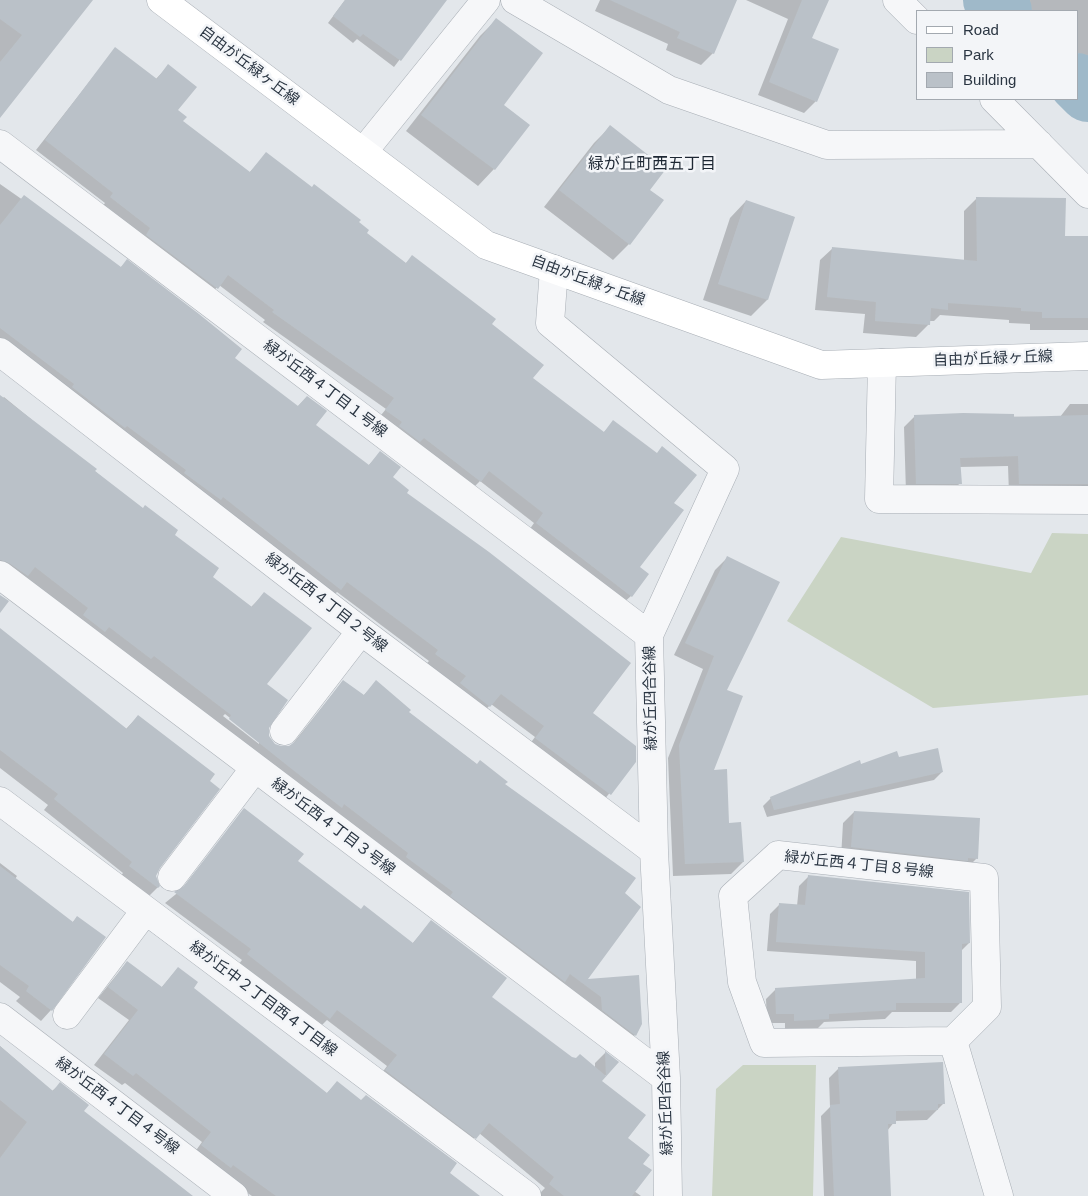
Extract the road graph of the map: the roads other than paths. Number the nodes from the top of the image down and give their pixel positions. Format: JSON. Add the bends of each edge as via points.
{"nodes":[{"id":1,"x":161,"y":0,"type":"edge"},
{"id":2,"x":486,"y":0,"type":"edge"},
{"id":3,"x":515,"y":0,"type":"edge"},
{"id":4,"x":897,"y":0,"type":"edge"},
{"id":5,"x":916,"y":19,"type":"edge"},
{"id":6,"x":995,"y":100,"type":"edge"},
{"id":7,"x":0,"y":144,"type":"edge"},
{"id":8,"x":1039,"y":144,"type":"junction"},
{"id":9,"x":363,"y":152,"type":"junction"},
{"id":10,"x":1088,"y":194,"type":"edge"},
{"id":11,"x":554,"y":269,"type":"junction"},
{"id":12,"x":0,"y":352,"type":"edge"},
{"id":13,"x":1088,"y":356,"type":"edge"},
{"id":14,"x":882,"y":363,"type":"junction"},
{"id":15,"x":1088,"y":500,"type":"edge"},
{"id":16,"x":0,"y":576,"type":"edge"},
{"id":17,"x":360,"y":631,"type":"junction"},
{"id":18,"x":649,"y":635,"type":"junction"},
{"id":19,"x":284,"y":731,"type":"dead end"},
{"id":20,"x":256,"y":768,"type":"junction"},
{"id":21,"x":0,"y":801,"type":"edge"},
{"id":22,"x":654,"y":851,"type":"junction"},
{"id":23,"x":172,"y":877,"type":"dead end"},
{"id":24,"x":146,"y":911,"type":"junction"},
{"id":25,"x":67,"y":1015,"type":"dead end"},
{"id":26,"x":0,"y":1017,"type":"edge"},
{"id":27,"x":953,"y":1040,"type":"junction"},
{"id":28,"x":666,"y":1078,"type":"junction"},
{"id":29,"x":234,"y":1196,"type":"edge"},
{"id":30,"x":527,"y":1196,"type":"edge"},
{"id":31,"x":668,"y":1196,"type":"edge"},
{"id":32,"x":1000,"y":1196,"type":"edge"}],
"edges":[{"from":1,"to":9,"type":"street","name":"自由が丘緑ヶ丘線"},
{"from":2,"to":9,"type":"street"},
{"from":3,"to":8,"type":"street","via":[[669,90],[827,145]]},
{"from":4,"to":5,"type":"street"},
{"from":6,"to":8,"type":"street"},
{"from":7,"to":18,"type":"street","name":"緑が丘西４丁目１号線"},
{"from":8,"to":10,"type":"street"},
{"from":9,"to":11,"type":"street","name":"自由が丘緑ヶ丘線","via":[[486,245]]},
{"from":11,"to":14,"type":"street","name":"自由が丘緑ヶ丘線","via":[[821,365]]},
{"from":11,"to":18,"type":"street","name":"緑が丘四合谷線","via":[[550,322],[726,469]]},
{"from":12,"to":17,"type":"street","name":"緑が丘西４丁目２号線"},
{"from":13,"to":14,"type":"street","name":"自由が丘緑ヶ丘線"},
{"from":14,"to":15,"type":"street","via":[[878,499]]},
{"from":16,"to":20,"type":"street","name":"緑が丘西４丁目３号線"},
{"from":17,"to":19,"type":"street"},
{"from":17,"to":22,"type":"street","name":"緑が丘西４丁目２号線"},
{"from":18,"to":22,"type":"street","name":"緑が丘四合谷線"},
{"from":20,"to":23,"type":"street"},
{"from":20,"to":28,"type":"street","name":"緑が丘西４丁目３号線"},
{"from":21,"to":24,"type":"street","name":"緑が丘中２丁目西４丁目線"},
{"from":22,"to":28,"type":"street","name":"緑が丘四合谷線"},
{"from":24,"to":25,"type":"street"},
{"from":24,"to":30,"type":"street","name":"緑が丘中２丁目西４丁目線"},
{"from":26,"to":29,"type":"street","name":"緑が丘西４丁目４号線"},
{"from":27,"to":27,"type":"street","name":"緑が丘西４丁目８号線","via":[[987,1006],[984,878],[778,855],[733,896],[742,982],[764,1043]]},
{"from":27,"to":32,"type":"street"},
{"from":28,"to":31,"type":"street","name":"緑が丘四合谷線"}]}
